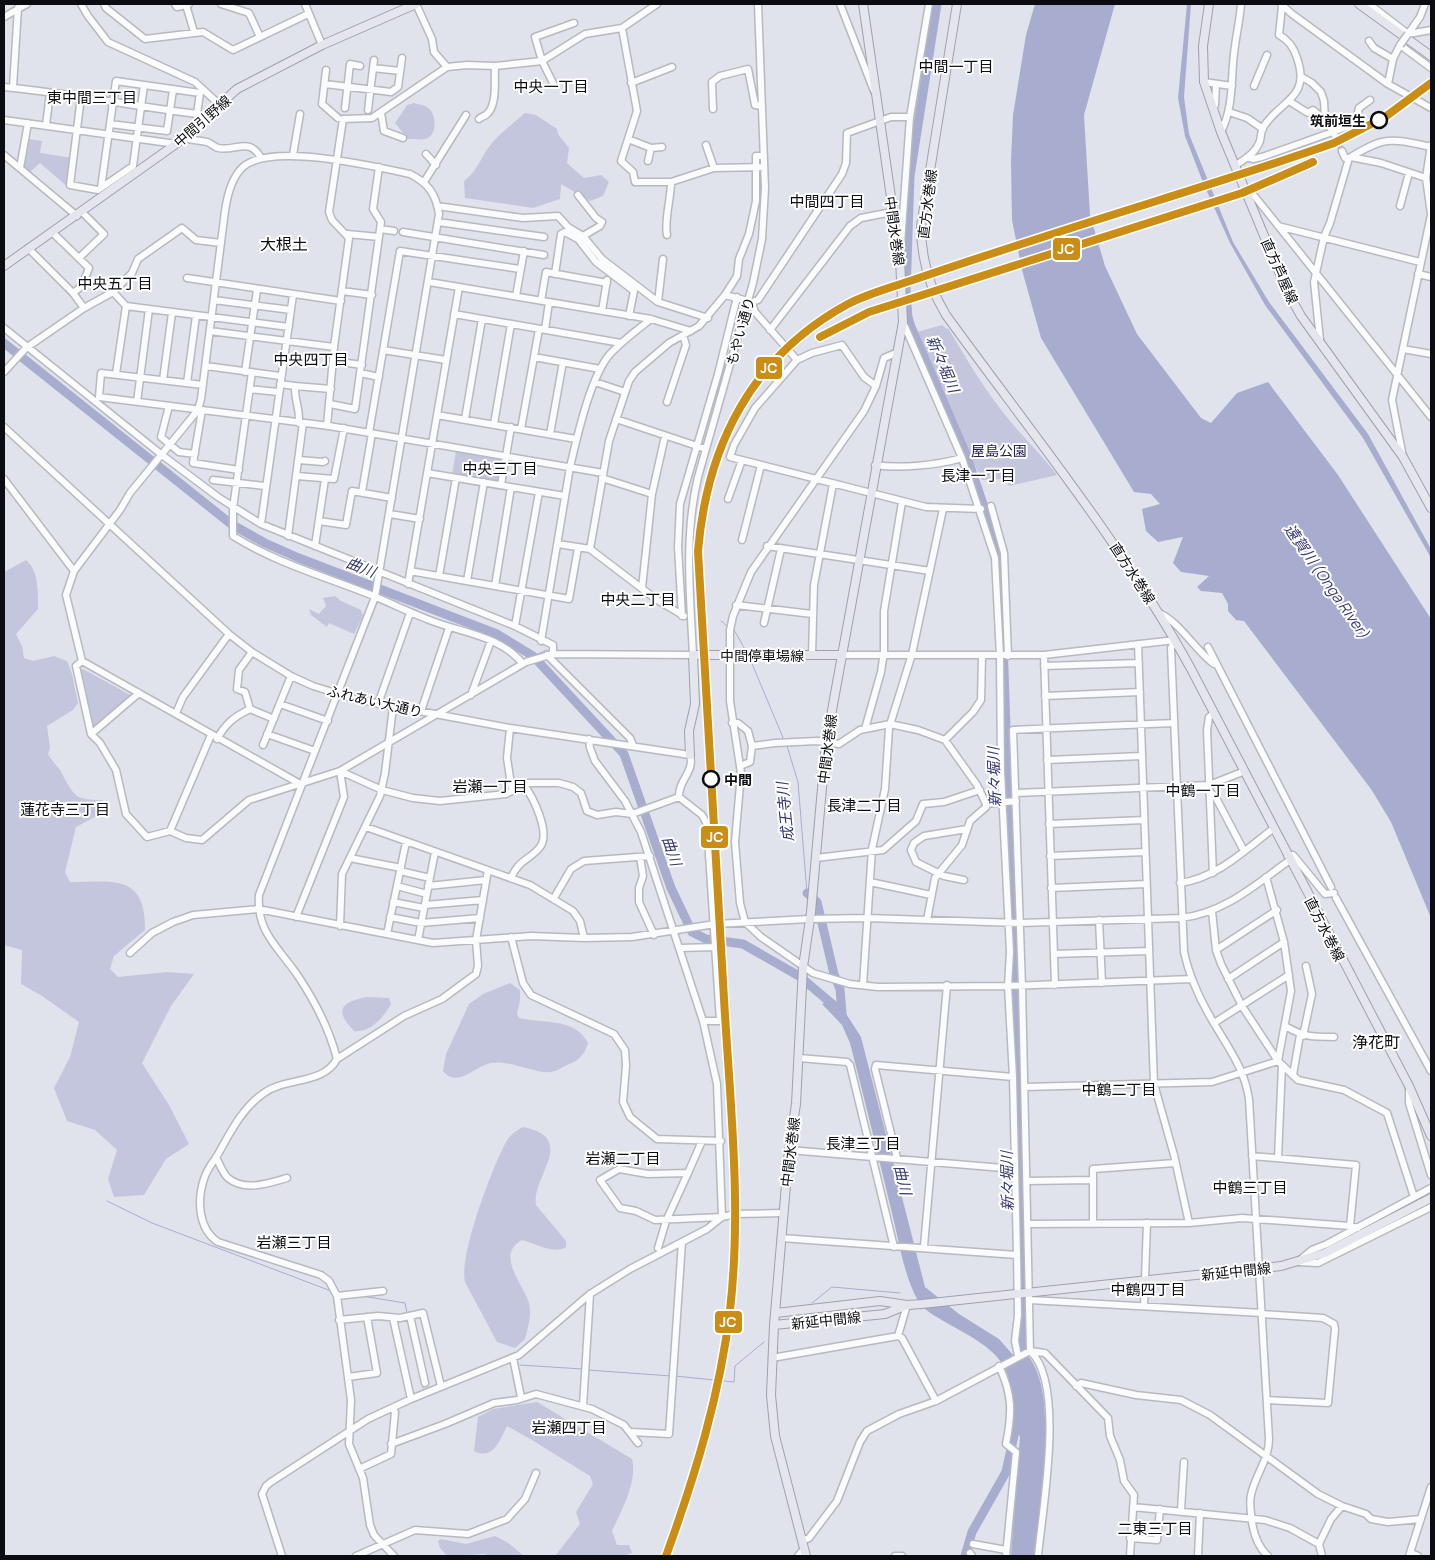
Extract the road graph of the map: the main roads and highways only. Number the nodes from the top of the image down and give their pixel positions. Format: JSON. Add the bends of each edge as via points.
{"nodes":[{"id":1,"x":416,"y":4,"type":"edge"},
{"id":2,"x":864,"y":4,"type":"edge"},
{"id":3,"x":958,"y":4,"type":"edge"},
{"id":4,"x":1211,"y":4,"type":"edge"},
{"id":5,"x":1359,"y":4,"type":"edge"},
{"id":6,"x":1431,"y":56,"type":"edge"},
{"id":7,"x":4,"y":266,"type":"edge"},
{"id":8,"x":1431,"y":508,"type":"edge"},
{"id":9,"x":842,"y":655,"type":"junction"},
{"id":10,"x":690,"y":755,"type":"road end"},
{"id":11,"x":1431,"y":1136,"type":"edge"},
{"id":12,"x":1431,"y":1198,"type":"edge"},
{"id":13,"x":906,"y":1305,"type":"junction"},
{"id":14,"x":776,"y":1313,"type":"junction"},
{"id":15,"x":774,"y":1325,"type":"junction"},
{"id":16,"x":804,"y":1549,"type":"edge"}],
"edges":[{"from":1,"to":7,"type":"main road","name":"中間引野線","via":[[255,78],[176,144]]},
{"from":2,"to":9,"type":"main road","name":"中間水巻線","via":[[900,258],[903,322]]},
{"from":3,"to":11,"type":"main road","name":"直方水巻線","via":[[921,226],[929,283],[946,315],[1112,539],[1161,614],[1409,1086]]},
{"from":4,"to":8,"type":"main road","name":"直方芦屋線","via":[[1203,46],[1204,82],[1221,132],[1287,290],[1404,457]]},
{"from":5,"to":6,"type":"main road"},
{"from":9,"to":10,"type":"main road","name":"中間停車場線","via":[[693,655],[695,704],[689,731]]},
{"from":9,"to":14,"type":"main road","name":"中間水巻線","via":[[826,742],[808,919],[796,1104],[789,1150]]},
{"from":12,"to":13,"type":"main road","name":"新延中間線","via":[[1337,1247],[1297,1262],[1259,1270]]},
{"from":13,"to":14,"type":"main road","name":"新延中間線","via":[[880,1301]]},
{"from":13,"to":15,"type":"main road","name":"新延中間線","via":[[885,1314]]},
{"from":14,"to":15,"type":"main road","name":"中間水巻線"},
{"from":15,"to":16,"type":"main road","name":"中間水巻線","via":[[771,1394],[775,1436]]}]}
